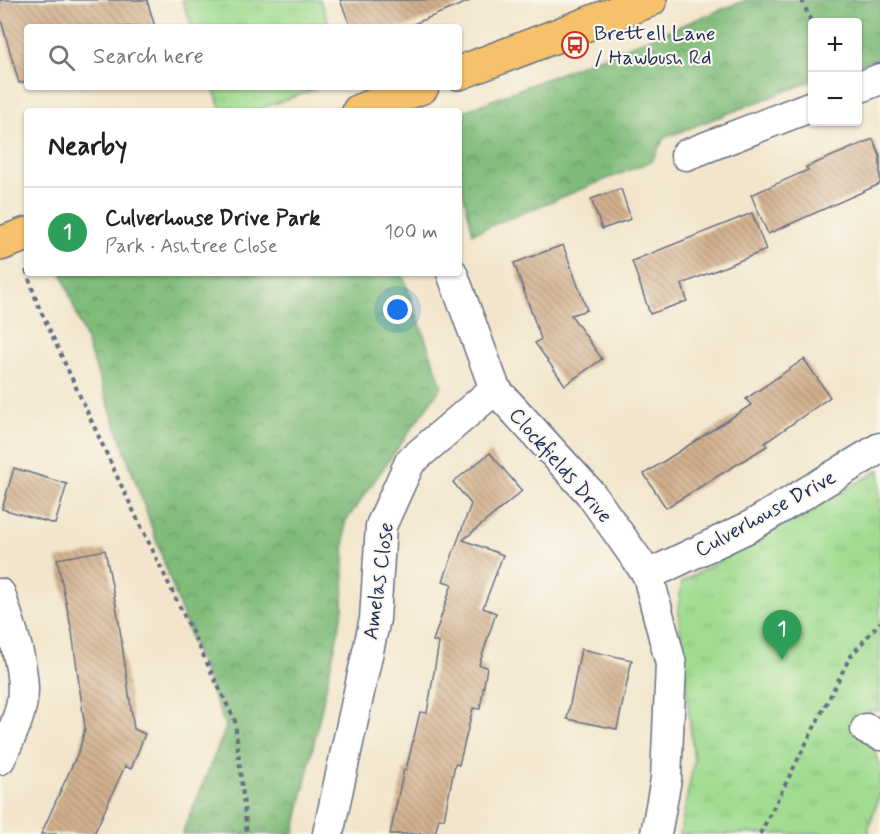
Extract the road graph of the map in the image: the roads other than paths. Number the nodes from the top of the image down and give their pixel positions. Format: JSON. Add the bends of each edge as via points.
{"nodes":[{"id":1,"x":650,"y":0,"type":"edge"},
{"id":2,"x":462,"y":72,"type":"edge"},
{"id":3,"x":880,"y":79,"type":"edge"},
{"id":4,"x":862,"y":86,"type":"edge"},
{"id":5,"x":417,"y":90,"type":"edge"},
{"id":6,"x":391,"y":105,"type":"edge"},
{"id":7,"x":375,"y":108,"type":"edge"},
{"id":8,"x":808,"y":108,"type":"edge"},
{"id":9,"x":686,"y":155,"type":"dead end"},
{"id":10,"x":453,"y":276,"type":"edge"},
{"id":11,"x":495,"y":389,"type":"junction"},
{"id":12,"x":880,"y":448,"type":"edge"},
{"id":13,"x":648,"y":575,"type":"junction"},
{"id":14,"x":0,"y":594,"type":"edge"},
{"id":15,"x":0,"y":759,"type":"edge"},
{"id":16,"x":331,"y":824,"type":"edge"},
{"id":17,"x":656,"y":834,"type":"edge"}],
"edges":[{"from":1,"to":2,"type":"main road"},
{"from":3,"to":4,"type":"street"},
{"from":5,"to":6,"type":"main road"},
{"from":6,"to":7,"type":"main road"},
{"from":8,"to":9,"type":"street"},
{"from":10,"to":11,"type":"street","name":"Clockfields Drive"},
{"from":11,"to":13,"type":"street","name":"Clockfields Drive","via":[[590,493]]},
{"from":11,"to":16,"type":"street","name":"Amelas Close","via":[[410,462],[381,526],[375,619]]},
{"from":12,"to":13,"type":"street","name":"Culverhouse Drive","via":[[749,527]]},
{"from":13,"to":17,"type":"street","name":"Clockfields Drive","via":[[671,664],[666,779]]},
{"from":14,"to":15,"type":"street","via":[[15,638],[23,690],[15,727]]}]}
